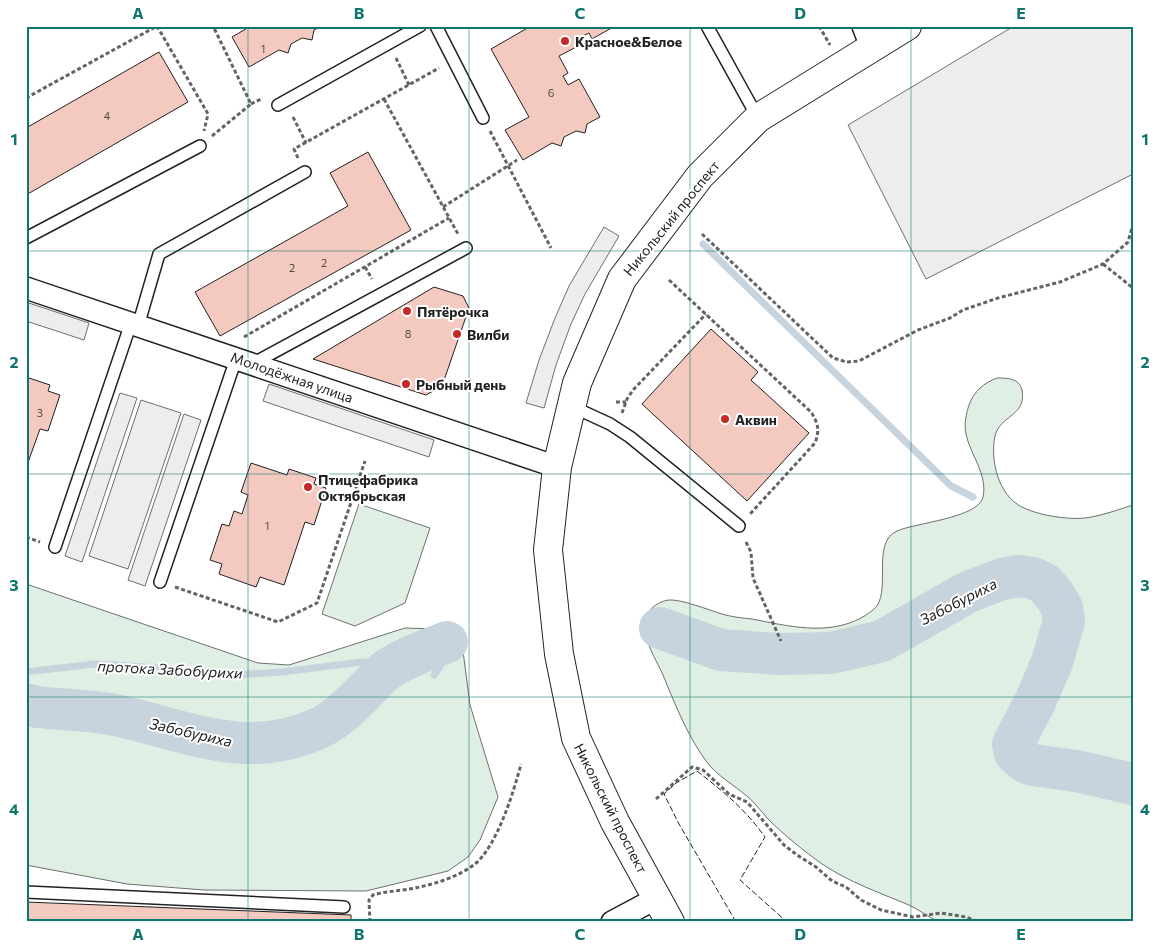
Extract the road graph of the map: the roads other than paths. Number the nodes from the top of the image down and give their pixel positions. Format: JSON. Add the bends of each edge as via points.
{"nodes":[{"id":1,"x":420,"y":26,"type":"edge"},
{"id":2,"x":436,"y":26,"type":"edge"},
{"id":3,"x":706,"y":26,"type":"edge"},
{"id":4,"x":907,"y":26,"type":"edge"},
{"id":5,"x":867,"y":37,"type":"edge"},
{"id":6,"x":278,"y":105,"type":"dead end"},
{"id":7,"x":483,"y":118,"type":"road end"},
{"id":8,"x":758,"y":118,"type":"junction"},
{"id":9,"x":200,"y":146,"type":"road end"},
{"id":10,"x":305,"y":172,"type":"road end"},
{"id":11,"x":26,"y":238,"type":"edge"},
{"id":12,"x":466,"y":248,"type":"road end"},
{"id":13,"x":26,"y":288,"type":"edge"},
{"id":14,"x":134,"y":324,"type":"junction"},
{"id":15,"x":244,"y":361,"type":"junction"},
{"id":16,"x":572,"y":406,"type":"junction"},
{"id":17,"x":557,"y":467,"type":"junction"},
{"id":18,"x":739,"y":526,"type":"road end"},
{"id":19,"x":55,"y":547,"type":"dead end"},
{"id":20,"x":160,"y":582,"type":"road end"},
{"id":21,"x":26,"y":892,"type":"edge"},
{"id":22,"x":657,"y":898,"type":"junction"},
{"id":23,"x":344,"y":907,"type":"dead end"},
{"id":24,"x":612,"y":922,"type":"edge"},
{"id":25,"x":670,"y":922,"type":"edge"}],
"edges":[{"from":1,"to":6,"type":"lane"},
{"from":2,"to":7,"type":"lane"},
{"from":3,"to":8,"type":"lane"},
{"from":4,"to":5,"type":"main road","name":"Никольский проспект"},
{"from":5,"to":8,"type":"main road","name":"Никольский проспект"},
{"from":8,"to":16,"type":"main road","name":"Никольский проспект","via":[[700,176],[622,279],[577,383]]},
{"from":9,"to":11,"type":"lane"},
{"from":10,"to":14,"type":"lane","via":[[159,254]]},
{"from":12,"to":15,"type":"lane"},
{"from":13,"to":14,"type":"street","name":"Молодёжная улица"},
{"from":14,"to":15,"type":"street","name":"Молодёжная улица"},
{"from":14,"to":19,"type":"lane"},
{"from":15,"to":17,"type":"street","name":"Молодёжная улица"},
{"from":15,"to":20,"type":"lane"},
{"from":16,"to":17,"type":"main road","name":"Никольский проспект"},
{"from":16,"to":18,"type":"lane","via":[[630,437]]},
{"from":17,"to":22,"type":"main road","name":"Никольский проспект","via":[[548,550],[559,654],[576,738],[615,822]]},
{"from":21,"to":23,"type":"lane"},
{"from":22,"to":24,"type":"street"},
{"from":22,"to":25,"type":"main road","name":"Никольский проспект"}]}
